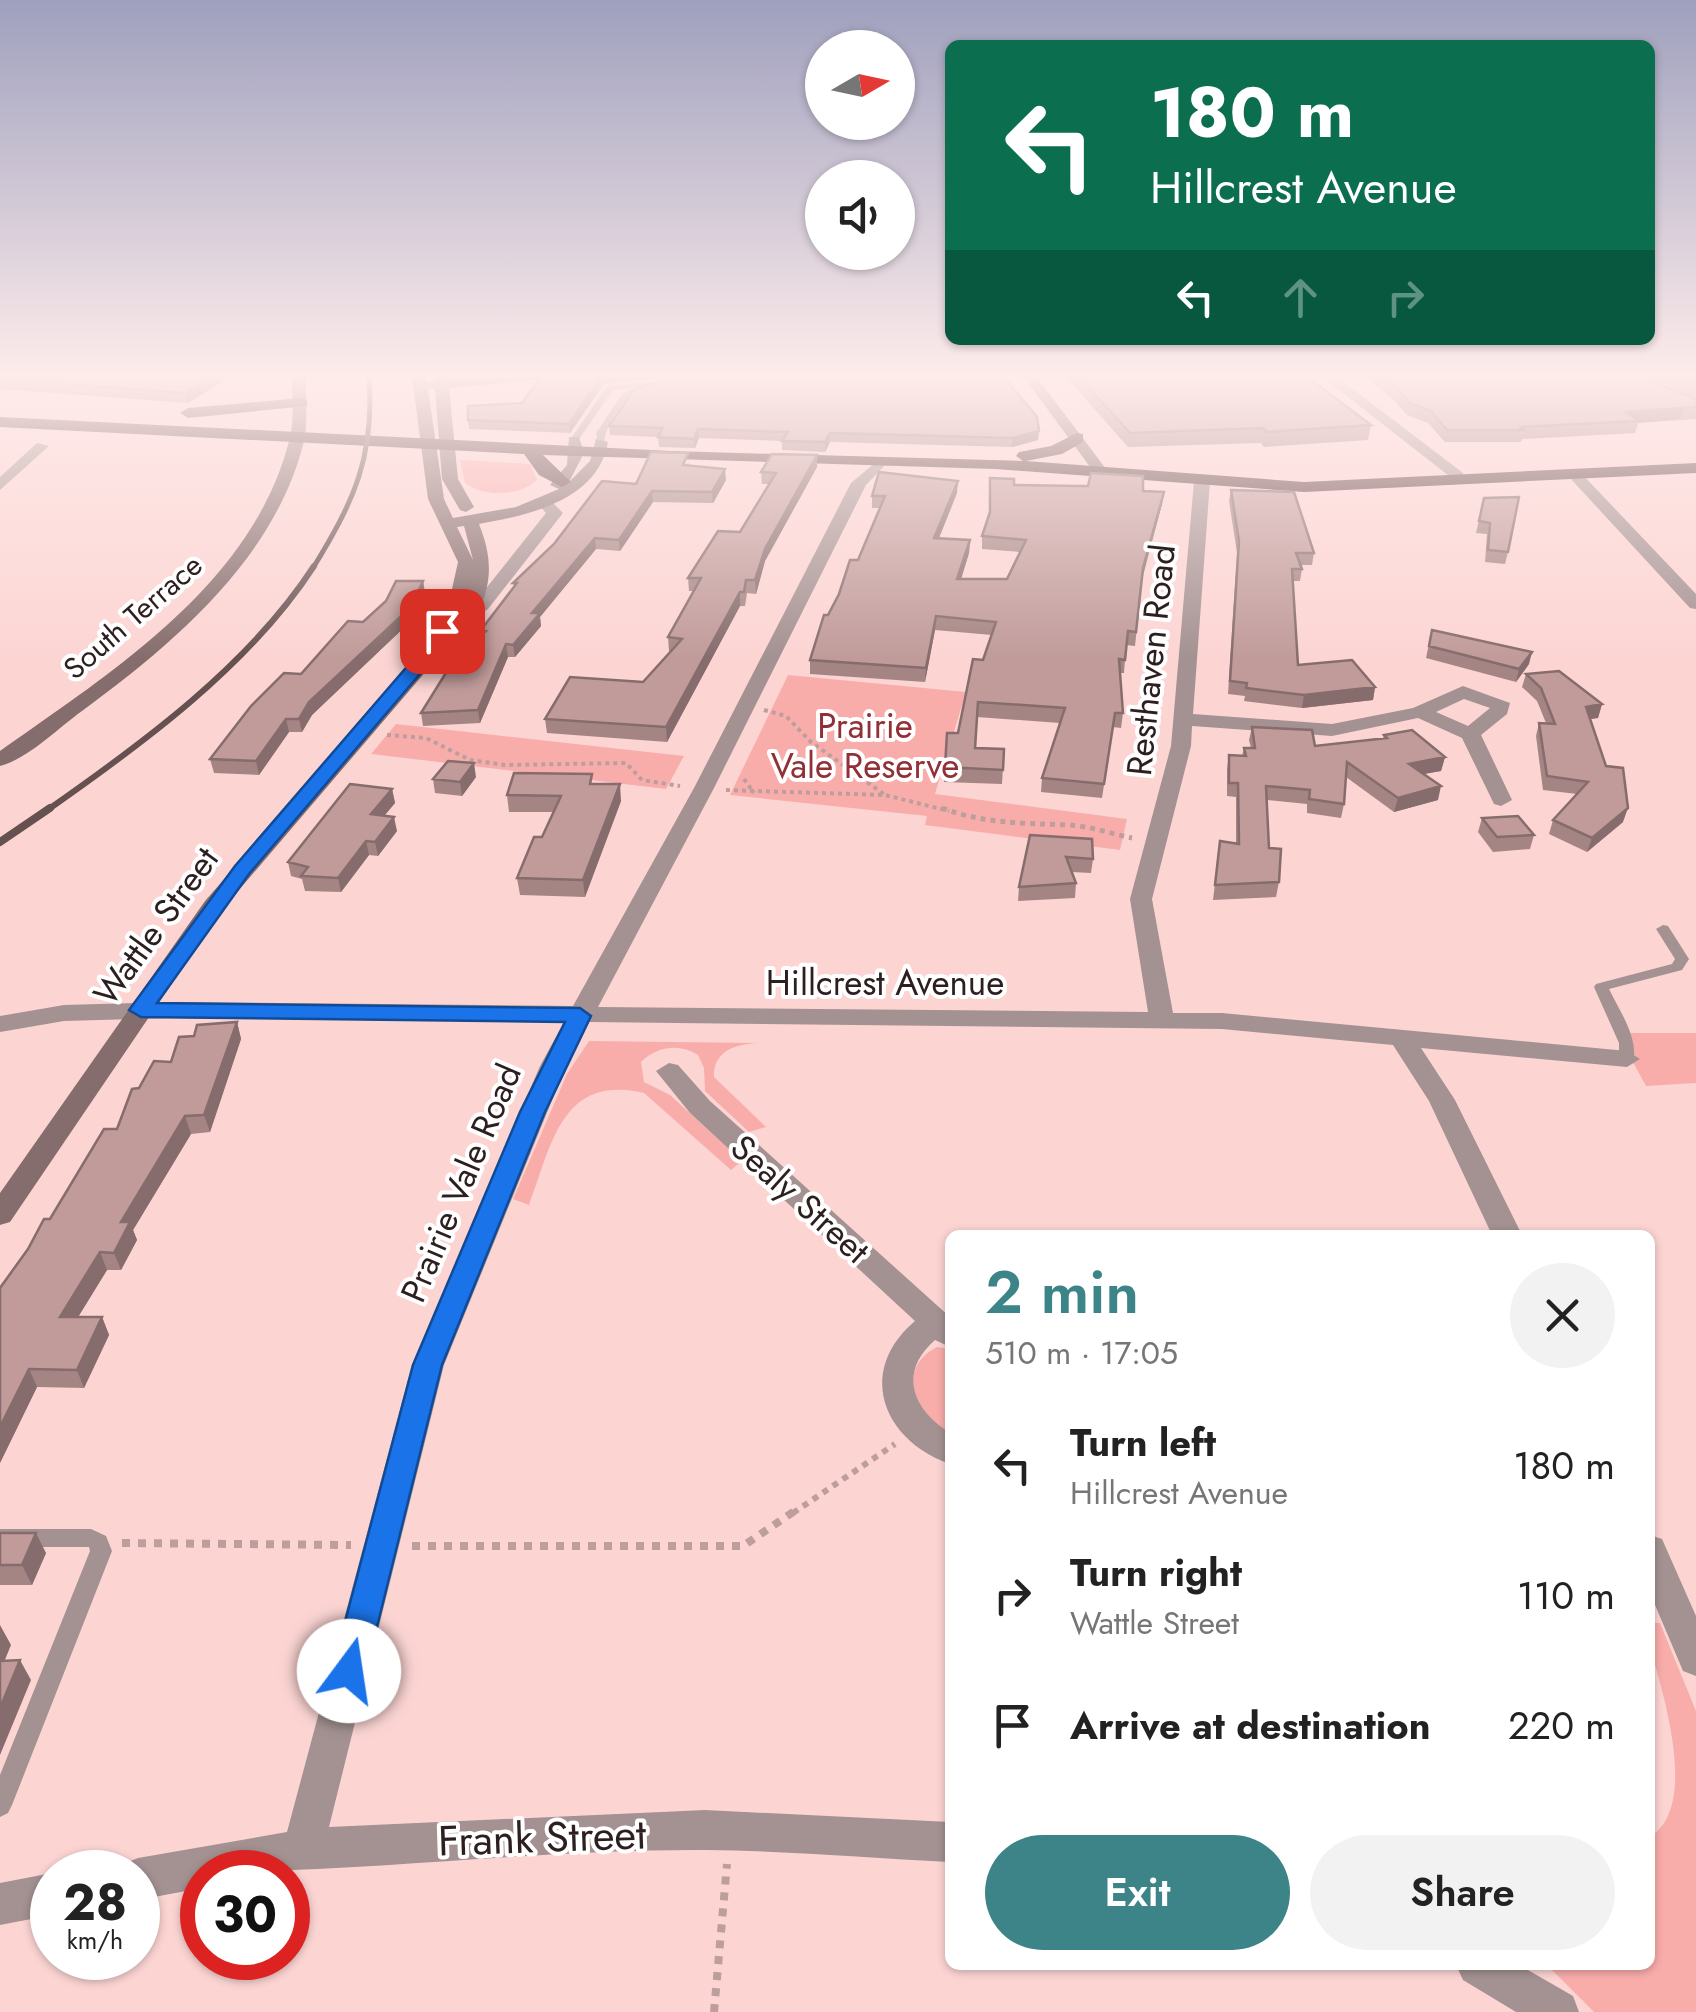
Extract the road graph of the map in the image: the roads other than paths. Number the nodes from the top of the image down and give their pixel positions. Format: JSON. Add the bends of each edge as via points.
{"nodes":[{"id":1,"x":288,"y":470,"type":"edge"},
{"id":2,"x":430,"y":470,"type":"edge"},
{"id":3,"x":448,"y":470,"type":"edge"},
{"id":4,"x":544,"y":470,"type":"edge"},
{"id":5,"x":567,"y":470,"type":"edge"},
{"id":6,"x":590,"y":470,"type":"edge"},
{"id":7,"x":603,"y":470,"type":"edge"},
{"id":8,"x":852,"y":470,"type":"edge"},
{"id":9,"x":873,"y":470,"type":"edge"},
{"id":10,"x":1126,"y":470,"type":"edge"},
{"id":11,"x":1162,"y":470,"type":"edge"},
{"id":12,"x":1450,"y":470,"type":"edge"},
{"id":13,"x":1590,"y":470,"type":"edge"},
{"id":14,"x":1637,"y":470,"type":"edge"},
{"id":15,"x":588,"y":473,"type":"junction"},
{"id":16,"x":1575,"y":475,"type":"junction"},
{"id":17,"x":1458,"y":476,"type":"junction"},
{"id":18,"x":1202,"y":481,"type":"junction"},
{"id":19,"x":562,"y":482,"type":"junction"},
{"id":20,"x":860,"y":483,"type":"junction"},
{"id":21,"x":455,"y":492,"type":"junction"},
{"id":22,"x":508,"y":503,"type":"junction"},
{"id":23,"x":545,"y":503,"type":"junction"},
{"id":24,"x":471,"y":513,"type":"junction"},
{"id":25,"x":444,"y":516,"type":"junction"},
{"id":26,"x":482,"y":550,"type":"junction"},
{"id":27,"x":522,"y":554,"type":"junction"},
{"id":28,"x":1696,"y":604,"type":"edge"},
{"id":29,"x":467,"y":615,"type":"junction"},
{"id":30,"x":431,"y":651,"type":"junction"},
{"id":31,"x":1420,"y":712,"type":"junction"},
{"id":32,"x":1183,"y":718,"type":"junction"},
{"id":33,"x":1470,"y":734,"type":"junction"},
{"id":34,"x":0,"y":760,"type":"edge"},
{"id":35,"x":1501,"y":800,"type":"dead end"},
{"id":36,"x":1664,"y":928,"type":"dead end"},
{"id":37,"x":141,"y":1010,"type":"junction"},
{"id":38,"x":580,"y":1016,"type":"junction"},
{"id":39,"x":1162,"y":1020,"type":"junction"},
{"id":40,"x":0,"y":1024,"type":"edge"},
{"id":41,"x":1402,"y":1038,"type":"junction"},
{"id":42,"x":1627,"y":1059,"type":"joint"},
{"id":43,"x":670,"y":1071,"type":"dead end"},
{"id":44,"x":0,"y":1215,"type":"edge"},
{"id":45,"x":1505,"y":1230,"type":"edge"},
{"id":46,"x":943,"y":1329,"type":"edge"},
{"id":47,"x":945,"y":1447,"type":"edge"},
{"id":48,"x":0,"y":1538,"type":"edge"},
{"id":49,"x":1655,"y":1562,"type":"edge"},
{"id":50,"x":1696,"y":1660,"type":"edge"},
{"id":51,"x":0,"y":1806,"type":"edge"},
{"id":52,"x":945,"y":1842,"type":"edge"},
{"id":53,"x":304,"y":1850,"type":"joint"},
{"id":54,"x":30,"y":1898,"type":"edge"},
{"id":55,"x":0,"y":1904,"type":"edge"},
{"id":56,"x":1490,"y":1970,"type":"edge"},
{"id":57,"x":1557,"y":2012,"type":"edge"}],
"edges":[{"from":1,"to":34,"type":"main road","name":"South Terrace","via":[[246,548],[170,630]]},
{"from":2,"to":25,"type":"main road","name":"Wattle Street"},
{"from":3,"to":21,"type":"main road"},
{"from":4,"to":19,"type":"highway"},
{"from":5,"to":19,"type":"main road"},
{"from":6,"to":15,"type":"main road"},
{"from":7,"to":15,"type":"highway"},
{"from":8,"to":20,"type":"street"},
{"from":9,"to":20,"type":"street","name":"Prairie Vale Road"},
{"from":10,"to":18,"type":"highway"},
{"from":11,"to":17,"type":"highway","via":[[1326,480]]},
{"from":12,"to":17,"type":"street"},
{"from":13,"to":17,"type":"highway"},
{"from":14,"to":16,"type":"highway"},
{"from":15,"to":23,"type":"main road"},
{"from":16,"to":18,"type":"highway","via":[[1356,488]]},
{"from":16,"to":28,"type":"street"},
{"from":18,"to":32,"type":"street","name":"Resthaven Road"},
{"from":19,"to":22,"type":"main road"},
{"from":20,"to":38,"type":"street","name":"Prairie Vale Road"},
{"from":21,"to":22,"type":"main road"},
{"from":21,"to":24,"type":"main road"},
{"from":22,"to":24,"type":"main road"},
{"from":23,"to":24,"type":"main road"},
{"from":23,"to":27,"type":"street","name":"Wattle Street","via":[[555,513]]},
{"from":24,"to":25,"type":"main road"},
{"from":24,"to":26,"type":"main road"},
{"from":25,"to":30,"type":"main road","name":"Wattle Street","via":[[466,570]]},
{"from":26,"to":27,"type":"street"},
{"from":26,"to":29,"type":"main road","name":"Wattle Street","via":[[483,579]]},
{"from":27,"to":29,"type":"street","name":"Wattle Street"},
{"from":29,"to":30,"type":"main road","name":"Wattle Street"},
{"from":30,"to":37,"type":"main road","name":"Wattle Street","via":[[223,894]]},
{"from":31,"to":32,"type":"street","via":[[1332,730]]},
{"from":31,"to":33,"type":"street"},
{"from":31,"to":33,"type":"street","via":[[1463,692],[1500,703]]},
{"from":32,"to":39,"type":"street","name":"Resthaven Road","via":[[1141,900]]},
{"from":33,"to":35,"type":"street"},
{"from":36,"to":42,"type":"lane","via":[[1682,959],[1677,968],[1601,987],[1627,1043]]},
{"from":37,"to":38,"type":"street","name":"Hillcrest Avenue"},
{"from":37,"to":40,"type":"street","name":"Hillcrest Avenue","via":[[48,1014]]},
{"from":37,"to":44,"type":"main road","name":"Wattle Street"},
{"from":38,"to":39,"type":"street","name":"Hillcrest Avenue"},
{"from":38,"to":53,"type":"street","name":"Prairie Vale Road","via":[[532,1112],[428,1365]]},
{"from":39,"to":41,"type":"street","name":"Hillcrest Avenue"},
{"from":41,"to":42,"type":"street","name":"Hillcrest Avenue"},
{"from":41,"to":45,"type":"street","via":[[1442,1100]]},
{"from":43,"to":46,"type":"street","name":"Sealy Street","via":[[700,1107]]},
{"from":46,"to":47,"type":"street","name":"Sealy Street","via":[[919,1334],[897,1367],[896,1398],[917,1430]]},
{"from":48,"to":51,"type":"lane","via":[[99,1542],[96,1566]]},
{"from":49,"to":50,"type":"street"},
{"from":52,"to":53,"type":"street","name":"Frank Street","via":[[730,1831]]},
{"from":54,"to":55,"type":"street"},
{"from":56,"to":57,"type":"street"}]}
